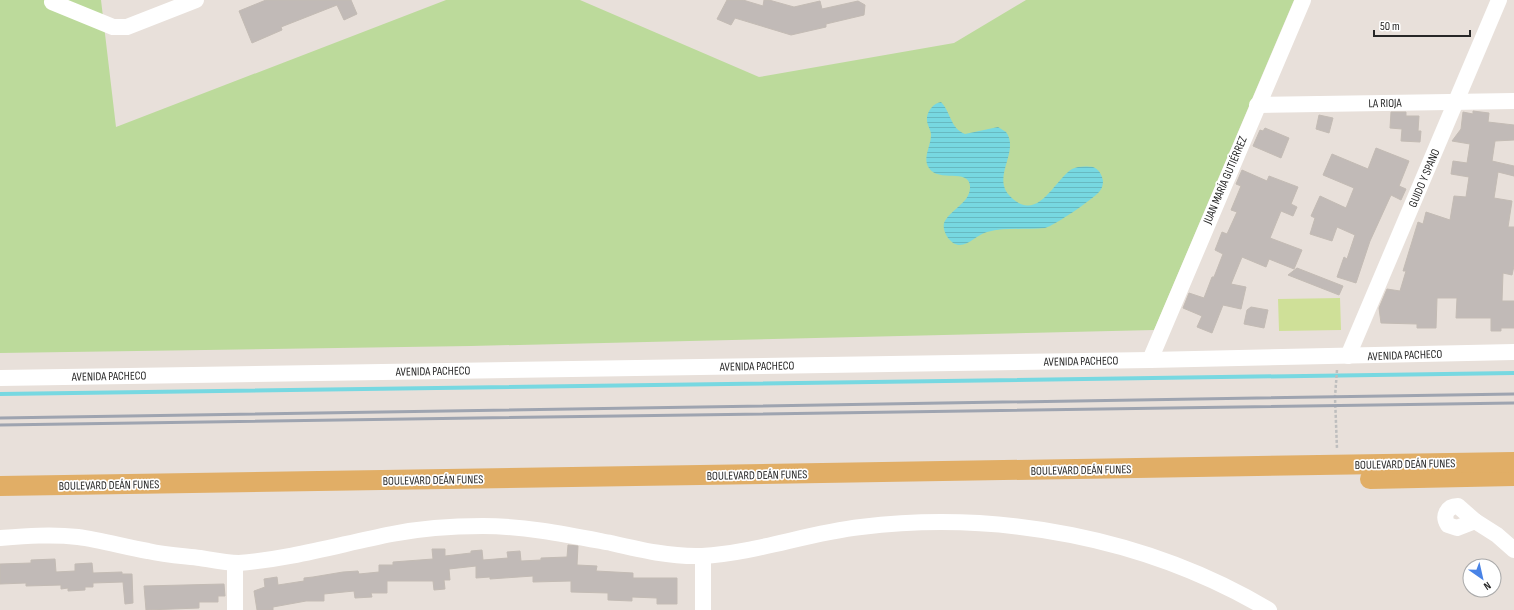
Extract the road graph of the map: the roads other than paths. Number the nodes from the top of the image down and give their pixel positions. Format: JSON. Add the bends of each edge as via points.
{"nodes":[{"id":1,"x":196,"y":0,"type":"edge"},
{"id":2,"x":1303,"y":0,"type":"edge"},
{"id":3,"x":1499,"y":0,"type":"edge"},
{"id":4,"x":52,"y":2,"type":"dead end"},
{"id":5,"x":1514,"y":101,"type":"edge"},
{"id":6,"x":1456,"y":102,"type":"junction"},
{"id":7,"x":1256,"y":105,"type":"junction"},
{"id":8,"x":1514,"y":352,"type":"edge"},
{"id":9,"x":1348,"y":356,"type":"junction"},
{"id":10,"x":1150,"y":360,"type":"junction"},
{"id":11,"x":0,"y":378,"type":"edge"},
{"id":12,"x":1514,"y":462,"type":"edge"},
{"id":13,"x":1514,"y":476,"type":"edge"},
{"id":14,"x":0,"y":486,"type":"edge"},
{"id":15,"x":0,"y":499,"type":"edge"},
{"id":16,"x":1475,"y":521,"type":"dead end"},
{"id":17,"x":0,"y":538,"type":"edge"},
{"id":18,"x":1514,"y":550,"type":"edge"},
{"id":19,"x":703,"y":556,"type":"junction"},
{"id":20,"x":235,"y":563,"type":"junction"},
{"id":21,"x":235,"y":610,"type":"edge"},
{"id":22,"x":703,"y":610,"type":"edge"},
{"id":23,"x":1269,"y":610,"type":"edge"}],
"edges":[{"from":1,"to":4,"type":"street","via":[[127,27],[113,27]]},
{"from":2,"to":7,"type":"street","name":"JUAN MARÍA GUTIÉRREZ"},
{"from":3,"to":6,"type":"street","name":"GUIDO Y SPANO"},
{"from":5,"to":6,"type":"street","name":"LA RIOJA"},
{"from":6,"to":7,"type":"street","name":"LA RIOJA"},
{"from":6,"to":9,"type":"street","name":"GUIDO Y SPANO"},
{"from":7,"to":10,"type":"street","name":"JUAN MARÍA GUTIÉRREZ"},
{"from":8,"to":9,"type":"street","name":"AVENIDA PACHECO"},
{"from":9,"to":10,"type":"street","name":"AVENIDA PACHECO"},
{"from":10,"to":11,"type":"street","name":"AVENIDA PACHECO"},
{"from":12,"to":14,"type":"main road","name":"BOULEVARD DEÁN FUNES"},
{"from":13,"to":15,"type":"main road","name":"BOULEVARD DEÁN FUNES"},
{"from":16,"to":18,"type":"street"},
{"from":17,"to":20,"type":"street","via":[[36,535],[79,537],[154,552]]},
{"from":19,"to":20,"type":"street","via":[[665,554],[528,528],[485,526],[395,533],[282,558]]},
{"from":19,"to":22,"type":"street"},
{"from":19,"to":23,"type":"street","via":[[750,550],[820,533],[863,526],[944,522],[1006,525],[1100,542],[1151,556],[1193,572]]},
{"from":20,"to":21,"type":"street"}]}
